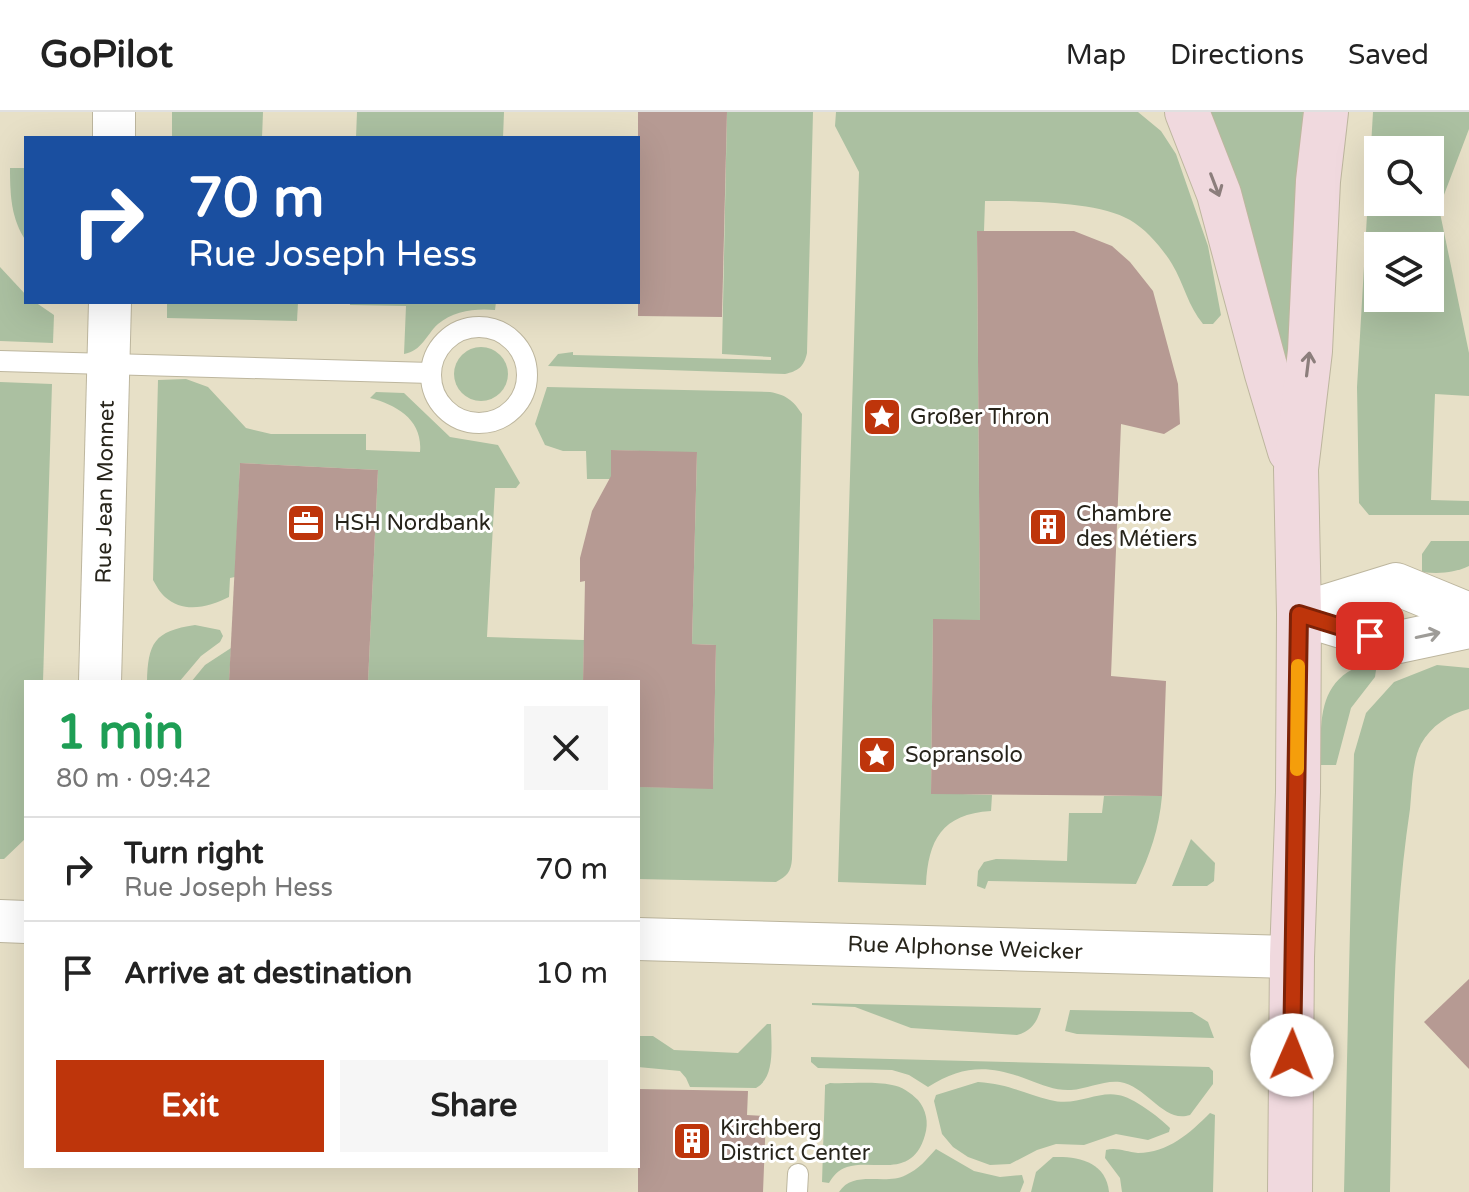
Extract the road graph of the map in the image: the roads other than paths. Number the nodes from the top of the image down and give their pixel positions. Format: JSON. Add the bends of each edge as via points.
{"nodes":[{"id":1,"x":114,"y":112,"type":"edge"},
{"id":2,"x":1187,"y":112,"type":"edge"},
{"id":3,"x":1326,"y":112,"type":"edge"},
{"id":4,"x":114,"y":136,"type":"edge"},
{"id":5,"x":110,"y":304,"type":"edge"},
{"id":6,"x":0,"y":361,"type":"edge"},
{"id":7,"x":108,"y":365,"type":"junction"},
{"id":8,"x":431,"y":373,"type":"junction"},
{"id":9,"x":1296,"y":469,"type":"junction"},
{"id":10,"x":1299,"y":614,"type":"junction"},
{"id":11,"x":1469,"y":614,"type":"edge"},
{"id":12,"x":1469,"y":627,"type":"edge"},
{"id":13,"x":100,"y":680,"type":"edge"},
{"id":14,"x":0,"y":921,"type":"edge"},
{"id":15,"x":24,"y":922,"type":"edge"},
{"id":16,"x":640,"y":939,"type":"edge"},
{"id":17,"x":1292,"y":957,"type":"junction"},
{"id":18,"x":1290,"y":1192,"type":"edge"}],
"edges":[{"from":1,"to":4,"type":"street"},
{"from":2,"to":9,"type":"street","one_way":true,"via":[[1219,194]]},
{"from":9,"to":3,"type":"street","one_way":true,"via":[[1310,351]]},
{"from":5,"to":7,"type":"street","name":"Rue Jean Monnet"},
{"from":6,"to":7,"type":"lane"},
{"from":7,"to":8,"type":"lane"},
{"from":7,"to":13,"type":"street","name":"Rue Jean Monnet"},
{"from":8,"to":8,"type":"lane","via":[[439,402],[450,413],[478,423],[507,415],[525,391],[528,376],[526,361],[509,336],[481,326],[466,328],[441,345]]},
{"from":9,"to":10,"type":"street"},
{"from":10,"to":11,"type":"street","via":[[1396,584]]},
{"from":10,"to":12,"type":"street","one_way":true,"via":[[1394,643]]},
{"from":10,"to":17,"type":"street"},
{"from":14,"to":15,"type":"street"},
{"from":16,"to":17,"type":"street","name":"Rue Alphonse Weicker"},
{"from":17,"to":18,"type":"street"}]}
